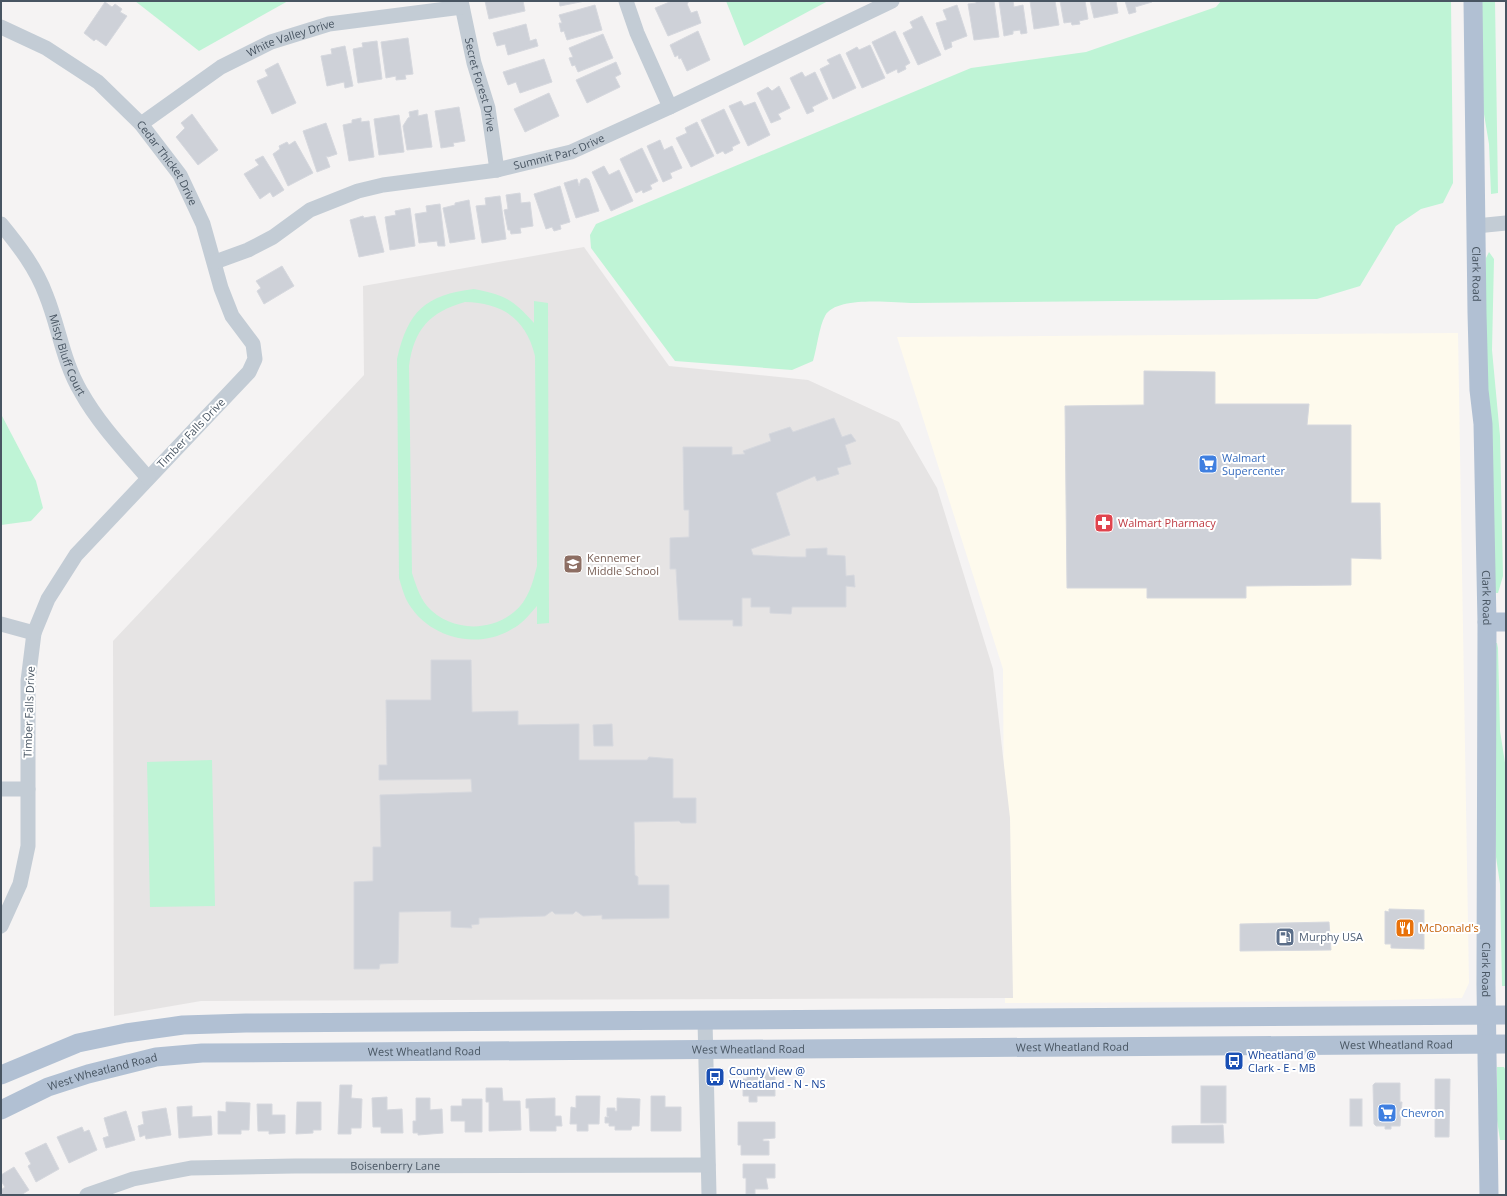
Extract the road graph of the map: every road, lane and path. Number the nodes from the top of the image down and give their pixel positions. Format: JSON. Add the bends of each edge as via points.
{"nodes":[{"id":1,"x":626,"y":1,"type":"edge"},
{"id":2,"x":892,"y":1,"type":"edge"},
{"id":3,"x":1473,"y":1,"type":"edge"},
{"id":4,"x":461,"y":4,"type":"edge"},
{"id":5,"x":1,"y":27,"type":"edge"},
{"id":6,"x":670,"y":107,"type":"junction"},
{"id":7,"x":141,"y":124,"type":"junction"},
{"id":8,"x":497,"y":170,"type":"junction"},
{"id":9,"x":1506,"y":223,"type":"edge"},
{"id":10,"x":1,"y":224,"type":"edge"},
{"id":11,"x":1476,"y":226,"type":"junction"},
{"id":12,"x":215,"y":262,"type":"junction"},
{"id":13,"x":255,"y":360,"type":"joint"},
{"id":14,"x":148,"y":478,"type":"junction"},
{"id":15,"x":1487,"y":622,"type":"junction"},
{"id":16,"x":1506,"y":622,"type":"edge"},
{"id":17,"x":1,"y":624,"type":"edge"},
{"id":18,"x":34,"y":634,"type":"junction"},
{"id":19,"x":1,"y":789,"type":"edge"},
{"id":20,"x":28,"y":789,"type":"junction"},
{"id":21,"x":1,"y":926,"type":"edge"},
{"id":22,"x":1487,"y":1014,"type":"junction"},
{"id":23,"x":1506,"y":1015,"type":"edge"},
{"id":24,"x":1196,"y":1016,"type":"junction"},
{"id":25,"x":989,"y":1018,"type":"junction"},
{"id":26,"x":705,"y":1020,"type":"junction"},
{"id":27,"x":432,"y":1022,"type":"junction"},
{"id":28,"x":246,"y":1023,"type":"junction"},
{"id":29,"x":1487,"y":1044,"type":"junction"},
{"id":30,"x":1506,"y":1044,"type":"edge"},
{"id":31,"x":1195,"y":1046,"type":"junction"},
{"id":32,"x":991,"y":1048,"type":"junction"},
{"id":33,"x":706,"y":1050,"type":"junction"},
{"id":34,"x":453,"y":1052,"type":"junction"},
{"id":35,"x":245,"y":1053,"type":"junction"},
{"id":36,"x":1,"y":1075,"type":"edge"},
{"id":37,"x":1,"y":1110,"type":"edge"},
{"id":38,"x":708,"y":1165,"type":"junction"},
{"id":39,"x":87,"y":1195,"type":"edge"},
{"id":40,"x":709,"y":1195,"type":"edge"},
{"id":41,"x":1489,"y":1195,"type":"edge"}],
"edges":[{"from":1,"to":6,"type":"street","via":[[637,33]]},
{"from":2,"to":6,"type":"street","name":"Summit Parc Drive"},
{"from":3,"to":11,"type":"main road","name":"Clark Road"},
{"from":4,"to":7,"type":"street","name":"White Valley Drive","via":[[329,24],[271,42],[220,67]]},
{"from":4,"to":8,"type":"street","name":"Secret Forest Drive","via":[[474,63],[488,108]]},
{"from":5,"to":7,"type":"street","name":"Cedar Thicket Drive","via":[[46,48],[98,82]]},
{"from":6,"to":8,"type":"street","name":"Summit Parc Drive","via":[[571,152]]},
{"from":7,"to":12,"type":"street","name":"Cedar Thicket Drive","via":[[180,175],[203,224]]},
{"from":8,"to":12,"type":"street","name":"Summit Parc Drive","via":[[383,185],[358,191],[310,210],[248,250]]},
{"from":9,"to":11,"type":"street"},
{"from":10,"to":14,"type":"street","name":"Misty Bluff Court","via":[[27,256],[46,295],[62,348],[80,391],[105,429]]},
{"from":11,"to":15,"type":"main road","name":"Clark Road"},
{"from":12,"to":13,"type":"street","name":"Cedar Thicket Drive","via":[[221,288],[232,316],[253,344]]},
{"from":13,"to":14,"type":"street","name":"Timber Falls Drive","via":[[249,372]]},
{"from":14,"to":18,"type":"street","name":"Timber Falls Drive","via":[[76,555],[48,599]]},
{"from":15,"to":16,"type":"main road"},
{"from":15,"to":22,"type":"main road","name":"Clark Road"},
{"from":17,"to":18,"type":"street"},
{"from":18,"to":20,"type":"street","name":"Timber Falls Drive","via":[[28,681]]},
{"from":19,"to":20,"type":"street"},
{"from":20,"to":21,"type":"street","name":"Timber Falls Drive","via":[[28,846],[20,884]]},
{"from":22,"to":23,"type":"main road"},
{"from":22,"to":24,"type":"main road"},
{"from":22,"to":29,"type":"main road","name":"Clark Road"},
{"from":24,"to":25,"type":"main road"},
{"from":24,"to":31,"type":"main road"},
{"from":25,"to":26,"type":"main road"},
{"from":25,"to":32,"type":"main road"},
{"from":26,"to":27,"type":"main road"},
{"from":26,"to":33,"type":"street"},
{"from":27,"to":28,"type":"main road"},
{"from":27,"to":34,"type":"main road"},
{"from":28,"to":35,"type":"main road"},
{"from":28,"to":36,"type":"main road","via":[[183,1025],[78,1043]]},
{"from":29,"to":30,"type":"main road","name":"West Wheatland Road"},
{"from":29,"to":31,"type":"main road","name":"West Wheatland Road"},
{"from":29,"to":41,"type":"main road","name":"Clark Road"},
{"from":31,"to":32,"type":"main road","name":"West Wheatland Road"},
{"from":32,"to":33,"type":"main road","name":"West Wheatland Road"},
{"from":33,"to":34,"type":"main road","name":"West Wheatland Road"},
{"from":33,"to":38,"type":"street"},
{"from":34,"to":35,"type":"main road","name":"West Wheatland Road"},
{"from":35,"to":37,"type":"main road","name":"West Wheatland Road","via":[[156,1057],[48,1087]]},
{"from":38,"to":39,"type":"street","name":"Boisenberry Lane","via":[[191,1168],[132,1178]]},
{"from":38,"to":40,"type":"street"}]}
